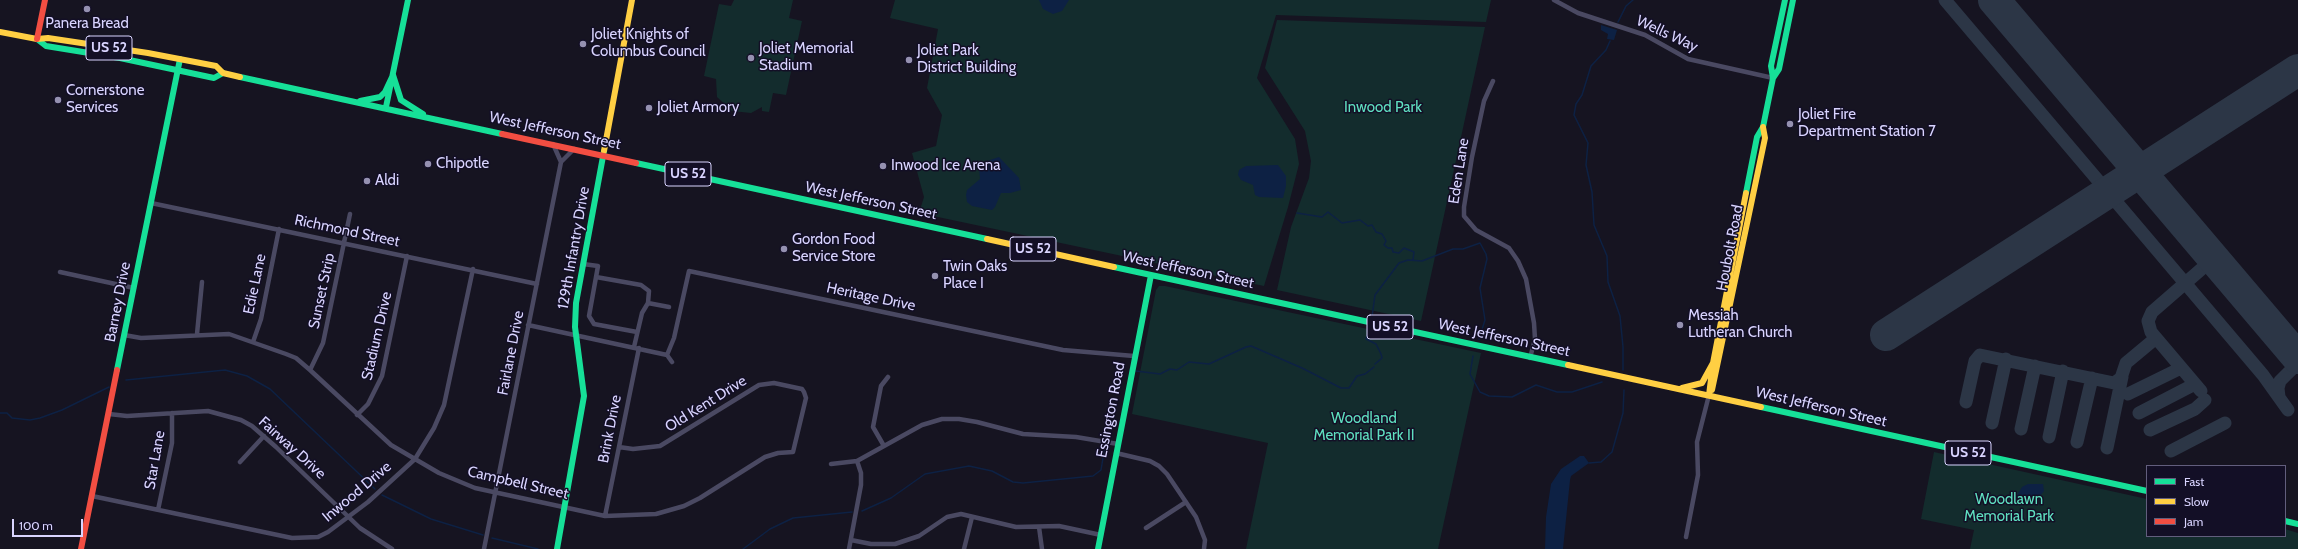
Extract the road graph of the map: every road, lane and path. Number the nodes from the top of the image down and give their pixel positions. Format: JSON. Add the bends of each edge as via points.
{"nodes":[{"id":1,"x":45,"y":0,"type":"edge"},
{"id":2,"x":408,"y":0,"type":"edge"},
{"id":3,"x":632,"y":0,"type":"edge"},
{"id":4,"x":1554,"y":0,"type":"edge"},
{"id":5,"x":1785,"y":0,"type":"edge"},
{"id":6,"x":1793,"y":0,"type":"edge"},
{"id":7,"x":0,"y":32,"type":"edge"},
{"id":8,"x":37,"y":39,"type":"junction"},
{"id":9,"x":180,"y":59,"type":"junction"},
{"id":10,"x":178,"y":70,"type":"junction"},
{"id":11,"x":223,"y":73,"type":"junction"},
{"id":12,"x":392,"y":75,"type":"junction"},
{"id":13,"x":1773,"y":78,"type":"junction"},
{"id":14,"x":1493,"y":81,"type":"dead end"},
{"id":15,"x":356,"y":101,"type":"junction"},
{"id":16,"x":386,"y":107,"type":"junction"},
{"id":17,"x":426,"y":116,"type":"junction"},
{"id":18,"x":1763,"y":127,"type":"junction"},
{"id":19,"x":553,"y":144,"type":"junction"},
{"id":20,"x":574,"y":149,"type":"junction"},
{"id":21,"x":604,"y":156,"type":"junction"},
{"id":22,"x":561,"y":162,"type":"junction"},
{"id":23,"x":151,"y":203,"type":"junction"},
{"id":24,"x":350,"y":214,"type":"dead end"},
{"id":25,"x":279,"y":229,"type":"junction"},
{"id":26,"x":344,"y":243,"type":"junction"},
{"id":27,"x":407,"y":256,"type":"junction"},
{"id":28,"x":583,"y":264,"type":"junction"},
{"id":29,"x":473,"y":269,"type":"junction"},
{"id":30,"x":60,"y":272,"type":"dead end"},
{"id":31,"x":1151,"y":275,"type":"junction"},
{"id":32,"x":596,"y":277,"type":"junction"},
{"id":33,"x":202,"y":282,"type":"dead end"},
{"id":34,"x":537,"y":284,"type":"junction"},
{"id":35,"x":134,"y":288,"type":"junction"},
{"id":36,"x":648,"y":303,"type":"junction"},
{"id":37,"x":669,"y":307,"type":"dead end"},
{"id":38,"x":528,"y":325,"type":"junction"},
{"id":39,"x":638,"y":332,"type":"junction"},
{"id":40,"x":197,"y":334,"type":"junction"},
{"id":41,"x":124,"y":335,"type":"junction"},
{"id":42,"x":576,"y":335,"type":"junction"},
{"id":43,"x":253,"y":342,"type":"junction"},
{"id":44,"x":637,"y":348,"type":"junction"},
{"id":45,"x":667,"y":355,"type":"junction"},
{"id":46,"x":1134,"y":356,"type":"junction"},
{"id":47,"x":1530,"y":358,"type":"junction"},
{"id":48,"x":672,"y":362,"type":"dead end"},
{"id":49,"x":1713,"y":363,"type":"junction"},
{"id":50,"x":310,"y":370,"type":"junction"},
{"id":51,"x":888,"y":378,"type":"dead end"},
{"id":52,"x":1678,"y":389,"type":"junction"},
{"id":53,"x":1709,"y":395,"type":"junction"},
{"id":54,"x":172,"y":413,"type":"junction"},
{"id":55,"x":109,"y":414,"type":"junction"},
{"id":56,"x":357,"y":416,"type":"junction"},
{"id":57,"x":264,"y":436,"type":"junction"},
{"id":58,"x":1118,"y":444,"type":"junction"},
{"id":59,"x":619,"y":446,"type":"junction"},
{"id":60,"x":884,"y":446,"type":"junction"},
{"id":61,"x":793,"y":452,"type":"joint"},
{"id":62,"x":1116,"y":453,"type":"junction"},
{"id":63,"x":415,"y":459,"type":"junction"},
{"id":64,"x":240,"y":462,"type":"dead end"},
{"id":65,"x":857,"y":462,"type":"junction"},
{"id":66,"x":831,"y":464,"type":"dead end"},
{"id":67,"x":2146,"y":491,"type":"edge"},
{"id":68,"x":496,"y":492,"type":"junction"},
{"id":69,"x":92,"y":496,"type":"junction"},
{"id":70,"x":1186,"y":502,"type":"junction"},
{"id":71,"x":566,"y":507,"type":"junction"},
{"id":72,"x":158,"y":510,"type":"junction"},
{"id":73,"x":605,"y":516,"type":"junction"},
{"id":74,"x":348,"y":517,"type":"junction"},
{"id":75,"x":972,"y":517,"type":"junction"},
{"id":76,"x":2286,"y":521,"type":"edge"},
{"id":77,"x":2298,"y":524,"type":"edge"},
{"id":78,"x":1040,"y":527,"type":"junction"},
{"id":79,"x":1146,"y":528,"type":"dead end"},
{"id":80,"x":1101,"y":535,"type":"junction"},
{"id":81,"x":1686,"y":537,"type":"dead end"},
{"id":82,"x":851,"y":540,"type":"junction"},
{"id":83,"x":81,"y":549,"type":"edge"},
{"id":84,"x":392,"y":549,"type":"edge"},
{"id":85,"x":484,"y":549,"type":"edge"},
{"id":86,"x":557,"y":549,"type":"edge"},
{"id":87,"x":849,"y":549,"type":"edge"},
{"id":88,"x":964,"y":549,"type":"edge"},
{"id":89,"x":1042,"y":549,"type":"edge"},
{"id":90,"x":1098,"y":549,"type":"edge"},
{"id":91,"x":1204,"y":549,"type":"edge"}],
"edges":[{"from":1,"to":8,"type":"main road"},
{"from":2,"to":12,"type":"main road"},
{"from":3,"to":21,"type":"main road","name":"129th Infantry Drive","via":[[608,120]]},
{"from":4,"to":13,"type":"street","name":"Wells Way","via":[[1578,13],[1645,35],[1688,59]]},
{"from":5,"to":13,"type":"main road","name":"Houbolt Road","via":[[1771,66]]},
{"from":6,"to":13,"type":"main road","name":"Houbolt Road","via":[[1779,69]]},
{"from":7,"to":8,"type":"main road","name":"West Jefferson Street","number":"US 52"},
{"from":8,"to":9,"type":"main road","name":"West Jefferson Street","number":"US 52","via":[[48,38]]},
{"from":8,"to":10,"type":"main road","name":"West Jefferson Street","number":"US 52","via":[[46,46]]},
{"from":9,"to":10,"type":"main road","name":"Barney Drive"},
{"from":9,"to":11,"type":"main road","name":"West Jefferson Street","number":"US 52","via":[[216,66]]},
{"from":10,"to":11,"type":"main road","name":"West Jefferson Street","number":"US 52","via":[[214,78]]},
{"from":10,"to":23,"type":"main road","name":"Barney Drive"},
{"from":11,"to":15,"type":"main road","name":"West Jefferson Street","number":"US 52"},
{"from":12,"to":15,"type":"main road","via":[[380,97]]},
{"from":12,"to":16,"type":"main road"},
{"from":12,"to":17,"type":"main road","via":[[401,100]]},
{"from":13,"to":18,"type":"main road","name":"Houbolt Road"},
{"from":14,"to":47,"type":"street","name":"Eden Lane","via":[[1484,100],[1472,157],[1464,216],[1476,230],[1509,248],[1518,261],[1526,279],[1534,323]]},
{"from":15,"to":16,"type":"main road","name":"West Jefferson Street","number":"US 52"},
{"from":16,"to":17,"type":"main road","name":"West Jefferson Street","number":"US 52"},
{"from":17,"to":19,"type":"main road","name":"West Jefferson Street","number":"US 52"},
{"from":18,"to":49,"type":"main road","name":"Houbolt Road","via":[[1757,137]]},
{"from":18,"to":53,"type":"main road","name":"Houbolt Road","via":[[1765,138],[1762,153],[1715,382]]},
{"from":19,"to":20,"type":"main road","name":"West Jefferson Street","number":"US 52"},
{"from":19,"to":22,"type":"street"},
{"from":20,"to":21,"type":"main road","name":"West Jefferson Street","number":"US 52"},
{"from":20,"to":22,"type":"street"},
{"from":21,"to":28,"type":"main road","name":"129th Infantry Drive"},
{"from":21,"to":31,"type":"main road","name":"West Jefferson Street","number":"US 52"},
{"from":22,"to":34,"type":"street","name":"Fairlane Drive"},
{"from":23,"to":25,"type":"street","name":"Richmond Street"},
{"from":23,"to":35,"type":"main road","name":"Barney Drive"},
{"from":24,"to":26,"type":"street","name":"Sunset Strip"},
{"from":25,"to":26,"type":"street","name":"Richmond Street"},
{"from":25,"to":43,"type":"street","name":"Edie Lane","via":[[259,325]]},
{"from":26,"to":27,"type":"street","name":"Richmond Street"},
{"from":26,"to":50,"type":"street","name":"Sunset Strip","via":[[323,343]]},
{"from":27,"to":29,"type":"street","name":"Richmond Street"},
{"from":27,"to":56,"type":"street","name":"Stadium Drive","via":[[382,376],[368,404]]},
{"from":28,"to":32,"type":"street","via":[[598,266]]},
{"from":28,"to":42,"type":"main road","name":"129th Infantry Drive","via":[[576,303]]},
{"from":29,"to":34,"type":"street","name":"Richmond Street"},
{"from":29,"to":63,"type":"street","name":"Inwood Drive","via":[[444,405],[434,428]]},
{"from":30,"to":35,"type":"street"},
{"from":31,"to":46,"type":"main road","name":"Essington Road"},
{"from":31,"to":47,"type":"main road","name":"West Jefferson Street","number":"US 52"},
{"from":32,"to":36,"type":"street","via":[[641,285],[649,291]]},
{"from":32,"to":39,"type":"street","via":[[589,316],[594,324]]},
{"from":33,"to":40,"type":"street"},
{"from":34,"to":38,"type":"street","name":"Fairlane Drive"},
{"from":35,"to":41,"type":"main road","name":"Barney Drive"},
{"from":36,"to":37,"type":"street"},
{"from":36,"to":39,"type":"street","name":"Brink Drive","via":[[642,313]]},
{"from":38,"to":42,"type":"street"},
{"from":38,"to":68,"type":"street","name":"Fairlane Drive"},
{"from":39,"to":44,"type":"street","name":"Brink Drive"},
{"from":40,"to":41,"type":"street","name":"Campbell Street","via":[[141,338]]},
{"from":40,"to":43,"type":"street","name":"Campbell Street","via":[[229,334]]},
{"from":41,"to":55,"type":"main road","name":"Barney Drive"},
{"from":42,"to":44,"type":"street"},
{"from":42,"to":71,"type":"main road","name":"129th Infantry Drive","via":[[583,403],[580,435]]},
{"from":43,"to":50,"type":"street","name":"Campbell Street","via":[[296,358]]},
{"from":44,"to":45,"type":"street"},
{"from":44,"to":59,"type":"street","name":"Brink Drive"},
{"from":45,"to":46,"type":"street","name":"Heritage Drive","via":[[674,338],[688,271],[1062,350]]},
{"from":45,"to":48,"type":"street"},
{"from":46,"to":58,"type":"main road","name":"Essington Road"},
{"from":47,"to":52,"type":"main road","name":"West Jefferson Street","number":"US 52"},
{"from":49,"to":52,"type":"main road","via":[[1702,384]]},
{"from":49,"to":53,"type":"main road","name":"Houbolt Road"},
{"from":50,"to":56,"type":"street","name":"Campbell Street"},
{"from":51,"to":60,"type":"street","via":[[881,386],[873,427]]},
{"from":52,"to":53,"type":"main road","name":"West Jefferson Street","number":"US 52"},
{"from":53,"to":67,"type":"main road","name":"West Jefferson Street","number":"US 52"},
{"from":53,"to":81,"type":"street","name":"Houbolt Road","via":[[1697,442],[1698,474]]},
{"from":54,"to":55,"type":"street","name":"Fairway Drive","via":[[127,416]]},
{"from":54,"to":57,"type":"street","name":"Fairway Drive","via":[[208,411],[225,414],[246,423]]},
{"from":54,"to":72,"type":"street","name":"Star Lane","via":[[172,443]]},
{"from":55,"to":69,"type":"main road","name":"Barney Drive"},
{"from":56,"to":63,"type":"street","name":"Campbell Street","via":[[391,445]]},
{"from":57,"to":64,"type":"street"},
{"from":57,"to":74,"type":"street","name":"Fairway Drive"},
{"from":58,"to":60,"type":"street","via":[[1076,437],[1023,434],[959,419],[942,419],[922,425]]},
{"from":58,"to":62,"type":"main road","name":"Essington Road"},
{"from":59,"to":61,"type":"street","name":"Old Kent Drive","via":[[633,449],[660,446],[760,385],[774,383],[802,389],[806,398]]},
{"from":59,"to":73,"type":"street","name":"Brink Drive"},
{"from":60,"to":65,"type":"street"},
{"from":61,"to":73,"type":"street","name":"Campbell Street","via":[[765,457],[700,498],[679,508],[656,514]]},
{"from":62,"to":70,"type":"street","via":[[1140,458],[1159,466]]},
{"from":62,"to":80,"type":"main road","name":"Essington Road"},
{"from":63,"to":68,"type":"street","name":"Campbell Street","via":[[456,481]]},
{"from":63,"to":74,"type":"street","name":"Inwood Drive"},
{"from":65,"to":66,"type":"street"},
{"from":65,"to":82,"type":"street","via":[[861,473],[861,485]]},
{"from":68,"to":71,"type":"street","name":"Campbell Street"},
{"from":68,"to":85,"type":"street","name":"Fairlane Drive"},
{"from":69,"to":72,"type":"street","name":"Inwood Drive"},
{"from":69,"to":83,"type":"main road","name":"Barney Drive"},
{"from":70,"to":79,"type":"street"},
{"from":70,"to":91,"type":"street","via":[[1200,525],[1205,540]]},
{"from":71,"to":73,"type":"street","name":"Campbell Street"},
{"from":71,"to":86,"type":"main road","name":"129th Infantry Drive"},
{"from":72,"to":74,"type":"street","name":"Inwood Drive","via":[[292,538],[318,537]]},
{"from":74,"to":84,"type":"street","name":"Fairway Drive","via":[[372,538]]},
{"from":75,"to":78,"type":"street","via":[[1016,527]]},
{"from":75,"to":82,"type":"street","via":[[953,515],[919,536],[895,544],[871,544]]},
{"from":75,"to":88,"type":"street"},
{"from":76,"to":77,"type":"main road"},
{"from":78,"to":80,"type":"street","via":[[1059,526]]},
{"from":78,"to":89,"type":"street"},
{"from":80,"to":90,"type":"main road","name":"Essington Road"},
{"from":82,"to":87,"type":"street"}]}
